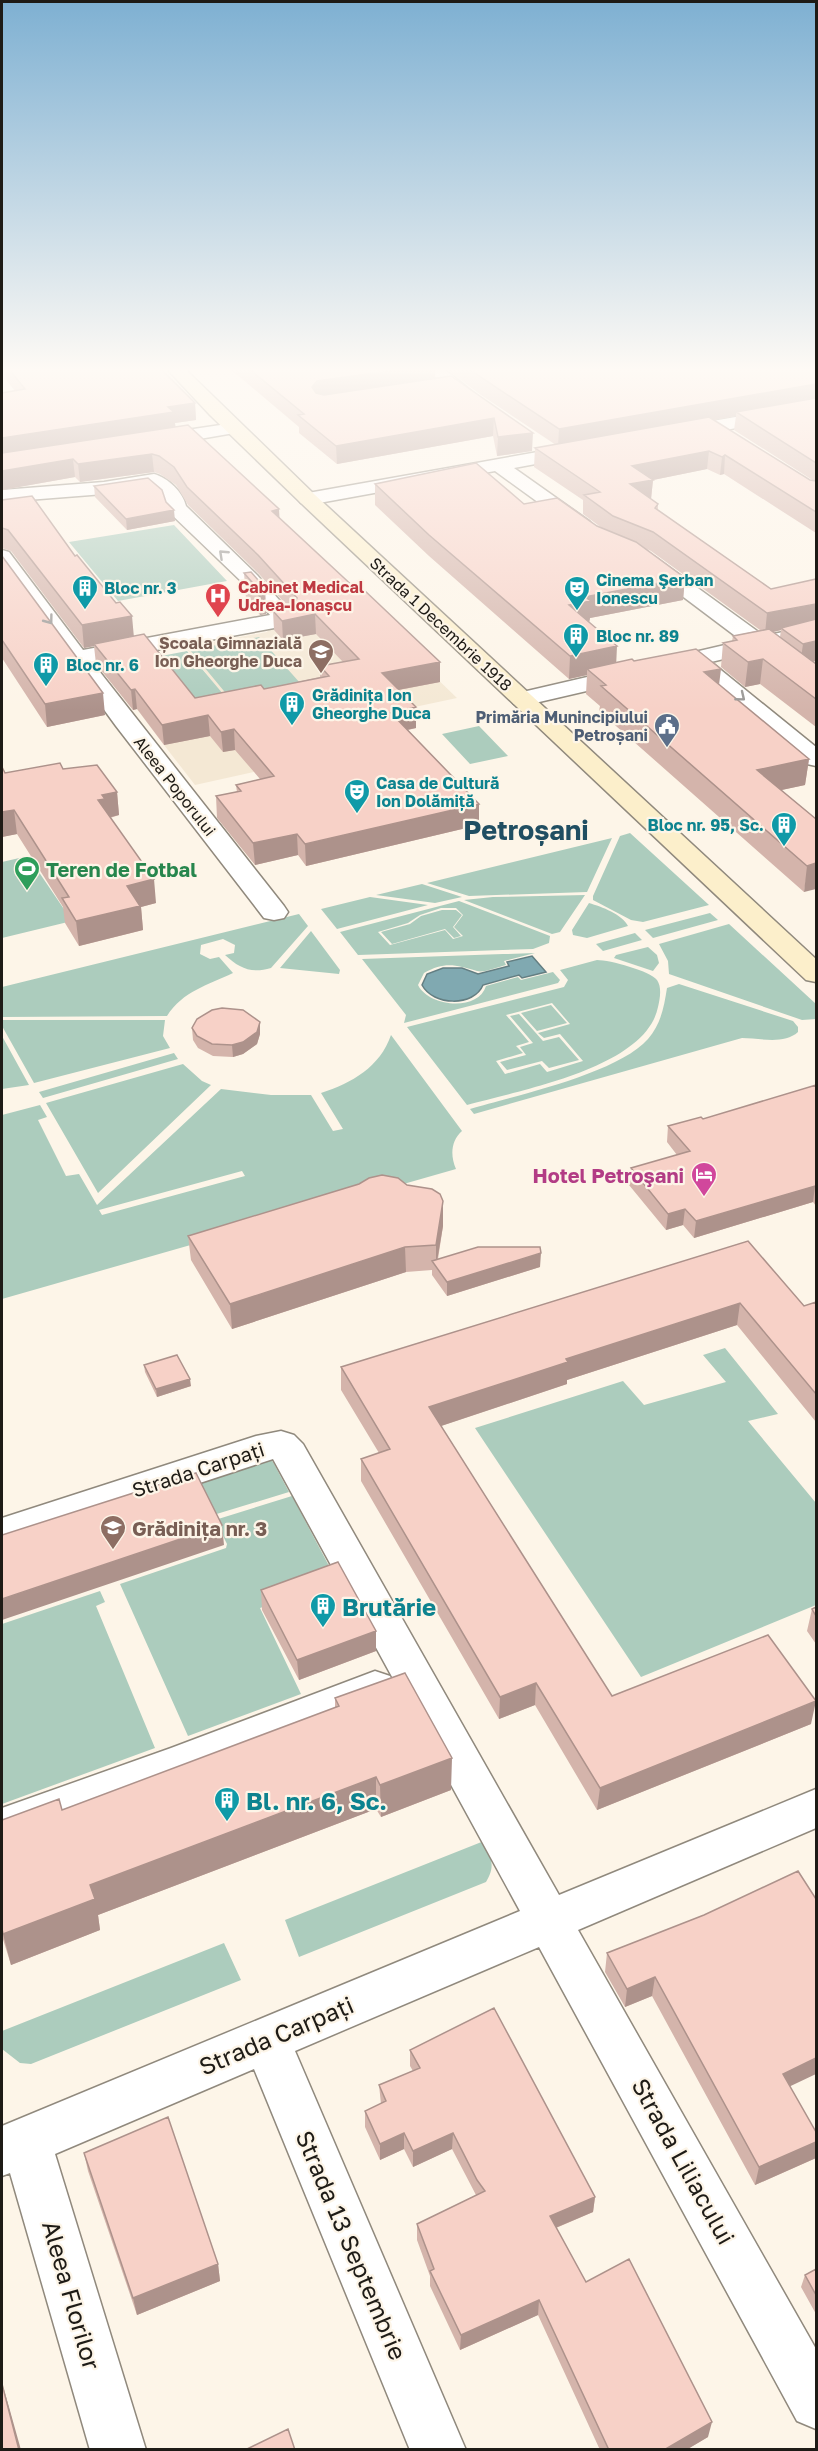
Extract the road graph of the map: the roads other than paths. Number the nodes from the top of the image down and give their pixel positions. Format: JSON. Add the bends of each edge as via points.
{"nodes":[{"id":1,"x":136,"y":482,"type":"edge"},
{"id":2,"x":158,"y":482,"type":"edge"},
{"id":3,"x":291,"y":482,"type":"edge"},
{"id":4,"x":401,"y":482,"type":"edge"},
{"id":5,"x":522,"y":482,"type":"edge"},
{"id":6,"x":2,"y":495,"type":"edge"},
{"id":7,"x":308,"y":499,"type":"junction"},
{"id":8,"x":598,"y":536,"type":"edge"},
{"id":9,"x":634,"y":553,"type":"edge"},
{"id":10,"x":2,"y":556,"type":"edge"},
{"id":11,"x":816,"y":631,"type":"edge"},
{"id":12,"x":760,"y":644,"type":"junction"},
{"id":13,"x":78,"y":658,"type":"junction"},
{"id":14,"x":695,"y":660,"type":"junction"},
{"id":15,"x":522,"y":699,"type":"junction"},
{"id":16,"x":816,"y":759,"type":"edge"},
{"id":17,"x":274,"y":912,"type":"dead end"},
{"id":18,"x":816,"y":974,"type":"edge"},
{"id":19,"x":2,"y":1533,"type":"edge"},
{"id":20,"x":413,"y":1674,"type":"junction"},
{"id":21,"x":816,"y":1808,"type":"edge"},
{"id":22,"x":2,"y":1827,"type":"edge"},
{"id":23,"x":551,"y":1920,"type":"junction"},
{"id":24,"x":266,"y":2040,"type":"junction"},
{"id":25,"x":14,"y":2146,"type":"edge"},
{"id":26,"x":816,"y":2402,"type":"edge"},
{"id":27,"x":118,"y":2450,"type":"edge"},
{"id":28,"x":438,"y":2450,"type":"edge"}],
"edges":[{"from":1,"to":6,"type":"street","one_way":true},
{"from":13,"to":2,"type":"street","one_way":true,"via":[[285,619],[250,579],[176,508],[174,497]]},
{"from":3,"to":7,"type":"main road","name":"Strada 1 Decembrie 1918"},
{"from":4,"to":7,"type":"street"},
{"from":5,"to":8,"type":"street"},
{"from":7,"to":15,"type":"main road","name":"Strada 1 Decembrie 1918"},
{"from":9,"to":12,"type":"street"},
{"from":10,"to":13,"type":"street","name":"Aleea Poporului","one_way":true},
{"from":11,"to":12,"type":"street"},
{"from":12,"to":14,"type":"street"},
{"from":13,"to":17,"type":"street","name":"Aleea Poporului"},
{"from":14,"to":15,"type":"street"},
{"from":14,"to":16,"type":"street","one_way":true},
{"from":15,"to":18,"type":"main road","name":"Strada 1 Decembrie 1918"},
{"from":19,"to":20,"type":"street","name":"Strada Carpați","via":[[280,1445],[308,1484]]},
{"from":20,"to":22,"type":"street"},
{"from":20,"to":23,"type":"street","name":"Strada Carpați"},
{"from":21,"to":23,"type":"street","name":"Strada Carpați"},
{"from":23,"to":24,"type":"street","name":"Strada Carpați"},
{"from":23,"to":26,"type":"street","name":"Strada Liliacului"},
{"from":24,"to":25,"type":"street","name":"Strada Carpați"},
{"from":24,"to":28,"type":"street","name":"Strada 13 Septembrie"},
{"from":25,"to":27,"type":"street","name":"Aleea Florilor"}]}
